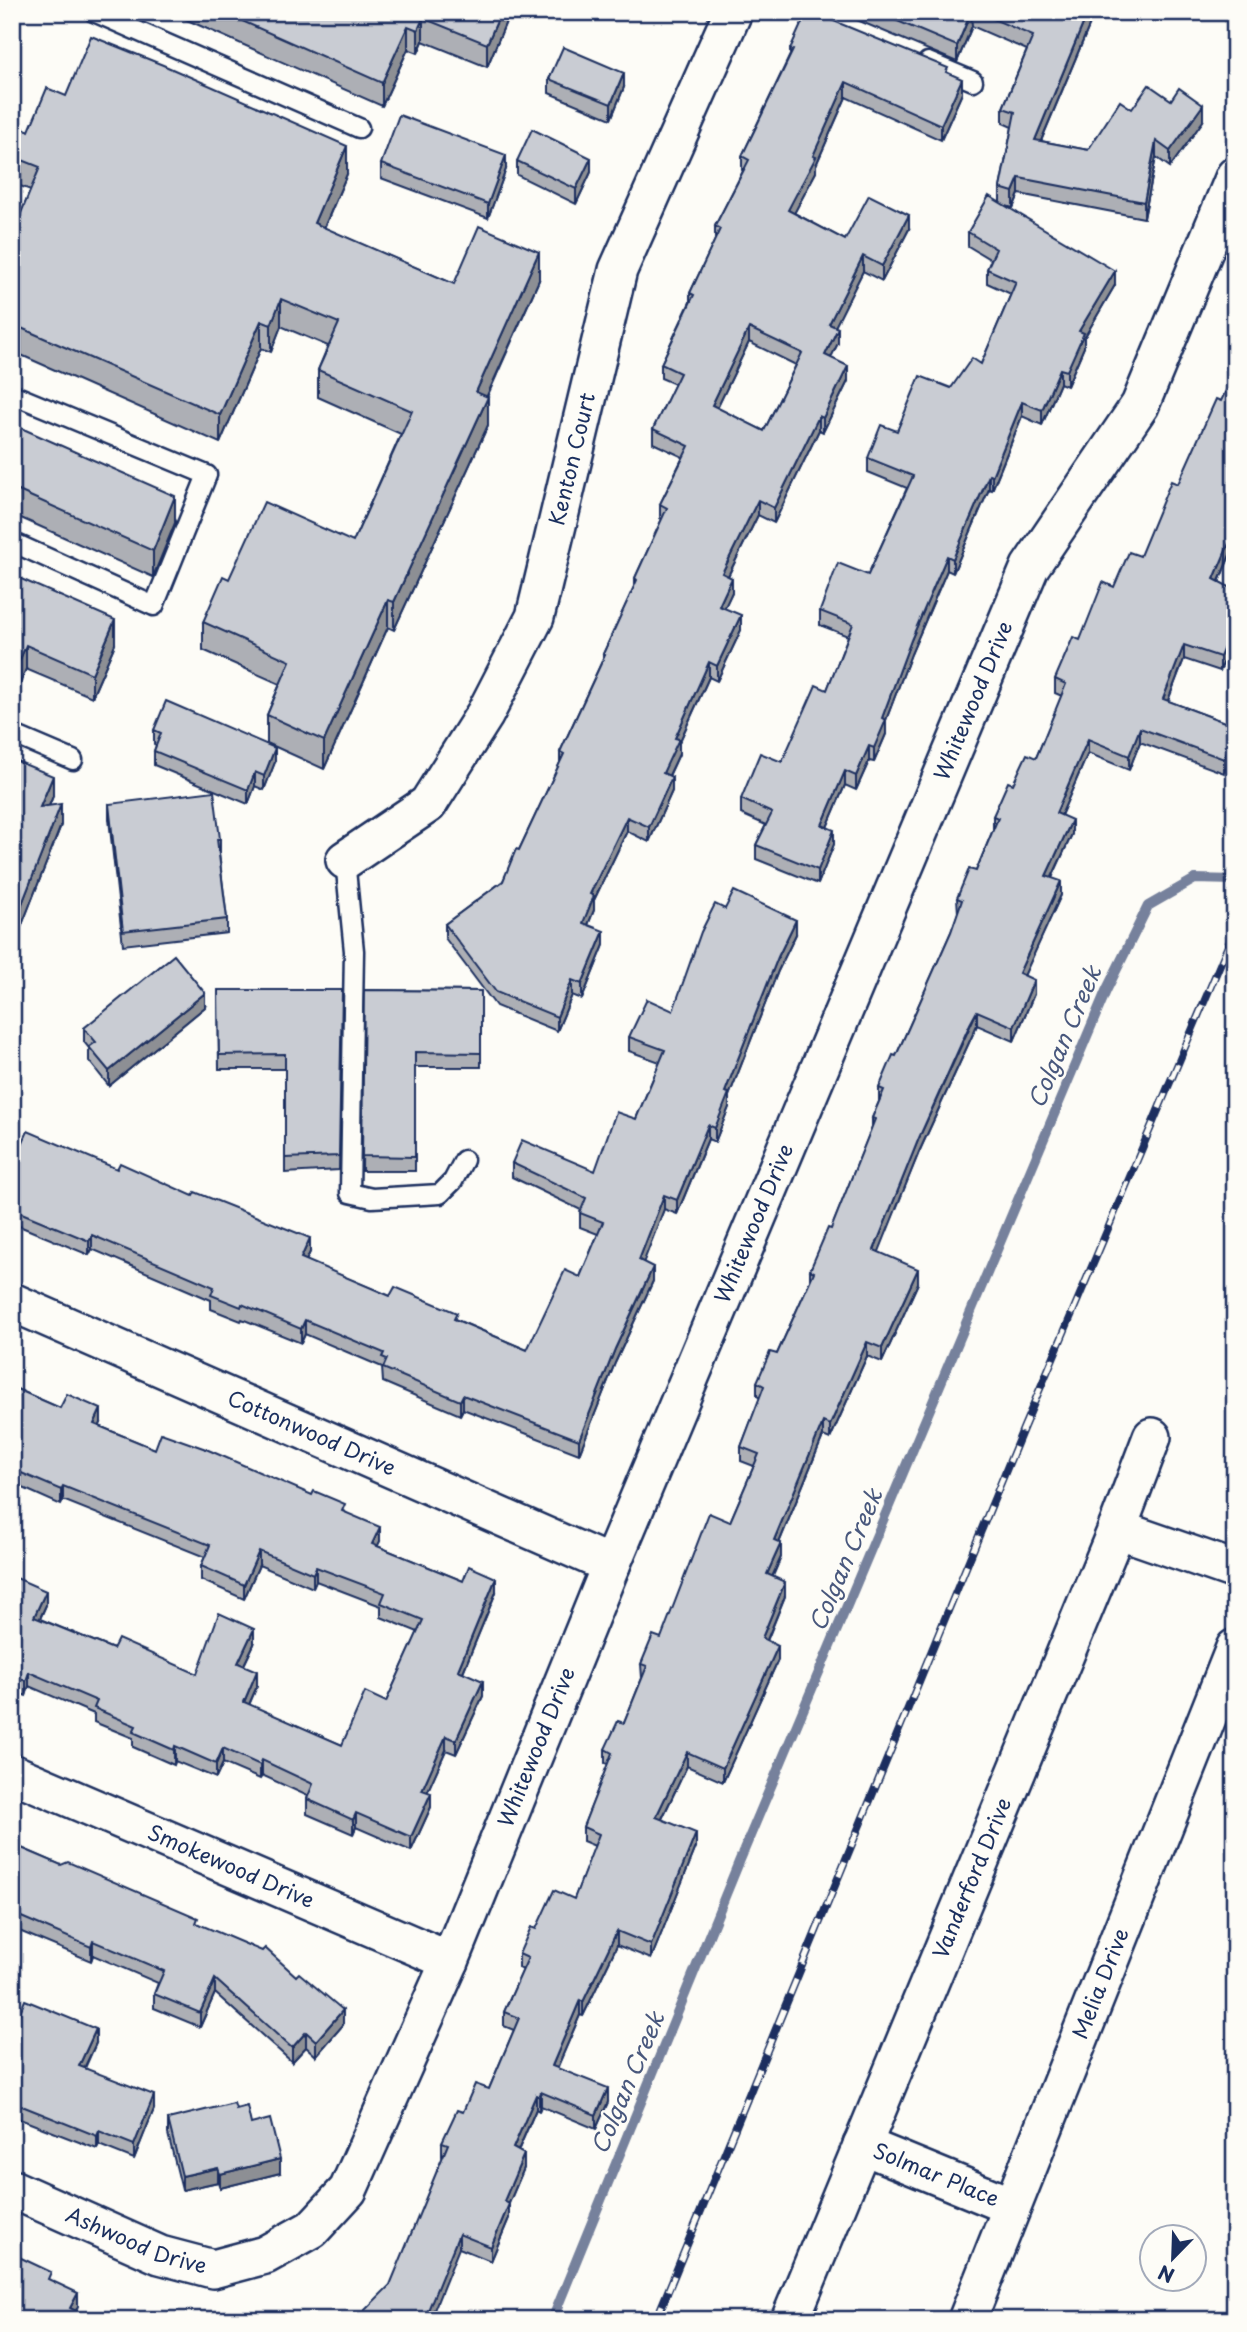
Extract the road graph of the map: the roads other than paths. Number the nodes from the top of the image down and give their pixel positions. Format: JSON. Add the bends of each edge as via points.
{"nodes":[{"id":1,"x":94,"y":12,"type":"edge"},
{"id":2,"x":733,"y":12,"type":"edge"},
{"id":3,"x":909,"y":55,"type":"edge"},
{"id":4,"x":973,"y":81,"type":"dead end"},
{"id":5,"x":359,"y":128,"type":"dead end"},
{"id":6,"x":1235,"y":176,"type":"edge"},
{"id":7,"x":12,"y":394,"type":"edge"},
{"id":8,"x":12,"y":542,"type":"edge"},
{"id":9,"x":12,"y":734,"type":"edge"},
{"id":10,"x":73,"y":760,"type":"dead end"},
{"id":11,"x":345,"y":860,"type":"joint"},
{"id":12,"x":464,"y":1160,"type":"dead end"},
{"id":13,"x":12,"y":1303,"type":"edge"},
{"id":14,"x":1152,"y":1437,"type":"dead end"},
{"id":15,"x":1117,"y":1530,"type":"junction"},
{"id":16,"x":611,"y":1565,"type":"junction"},
{"id":17,"x":1235,"y":1570,"type":"edge"},
{"id":18,"x":1235,"y":1648,"type":"edge"},
{"id":19,"x":12,"y":1773,"type":"edge"},
{"id":20,"x":450,"y":1961,"type":"junction"},
{"id":21,"x":862,"y":2145,"type":"junction"},
{"id":22,"x":12,"y":2189,"type":"edge"},
{"id":23,"x":1011,"y":2206,"type":"junction"},
{"id":24,"x":265,"y":2255,"type":"joint"},
{"id":25,"x":790,"y":2320,"type":"edge"},
{"id":26,"x":967,"y":2320,"type":"edge"}],
"edges":[{"from":1,"to":5,"type":"lane"},
{"from":2,"to":11,"type":"street","name":"Kenton Court","via":[[618,270],[535,617],[485,715],[428,804]]},
{"from":3,"to":4,"type":"lane"},
{"from":6,"to":16,"type":"street","name":"Whitewood Drive","via":[[1140,405],[1030,567]]},
{"from":7,"to":8,"type":"lane","via":[[207,475],[154,606]]},
{"from":9,"to":10,"type":"lane"},
{"from":11,"to":12,"type":"lane","via":[[354,951],[350,1193],[372,1198],[440,1194]]},
{"from":13,"to":16,"type":"street","name":"Cottonwood Drive"},
{"from":14,"to":15,"type":"street","name":"Vanderford Drive"},
{"from":15,"to":17,"type":"street"},
{"from":15,"to":21,"type":"street","name":"Vanderford Drive"},
{"from":16,"to":20,"type":"street","name":"Whitewood Drive"},
{"from":18,"to":23,"type":"street","name":"Melia Drive"},
{"from":19,"to":20,"type":"street","name":"Smokewood Drive"},
{"from":20,"to":24,"type":"street","name":"Whitewood Drive","via":[[348,2190],[312,2229]]},
{"from":21,"to":23,"type":"street","name":"Solmar Place"},
{"from":21,"to":25,"type":"street","name":"Vanderford Drive"},
{"from":22,"to":24,"type":"street","name":"Ashwood Drive","via":[[160,2255],[186,2262],[213,2269]]},
{"from":23,"to":26,"type":"street","name":"Melia Drive"}]}
